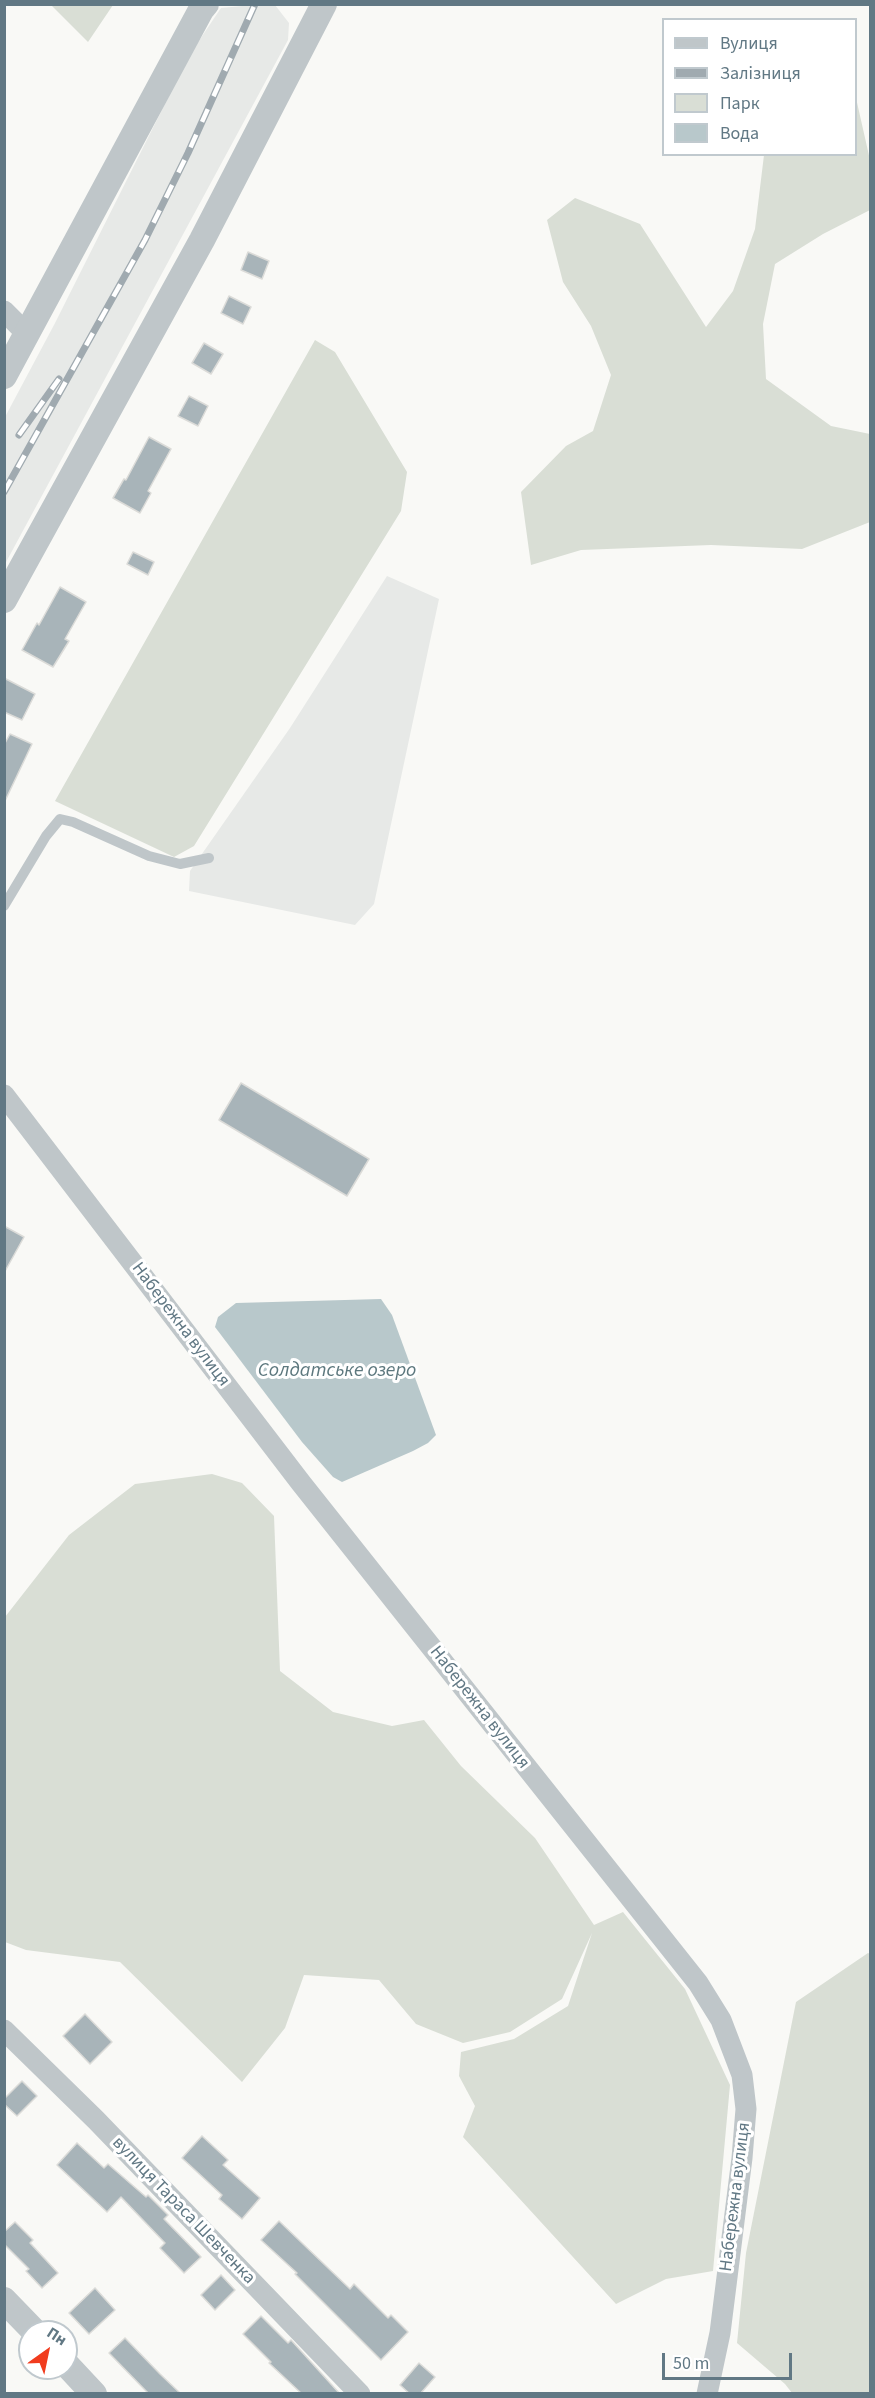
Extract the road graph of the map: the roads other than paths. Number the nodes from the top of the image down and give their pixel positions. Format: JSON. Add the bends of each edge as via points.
{"nodes":[{"id":1,"x":206,"y":4,"type":"edge"},
{"id":2,"x":324,"y":4,"type":"edge"},
{"id":3,"x":4,"y":311,"type":"edge"},
{"id":4,"x":27,"y":334,"type":"junction"},
{"id":5,"x":4,"y":376,"type":"edge"},
{"id":6,"x":4,"y":600,"type":"edge"},
{"id":7,"x":209,"y":858,"type":"dead end"},
{"id":8,"x":4,"y":906,"type":"edge"},
{"id":9,"x":4,"y":1095,"type":"edge"},
{"id":10,"x":4,"y":2030,"type":"edge"},
{"id":11,"x":4,"y":2300,"type":"edge"},
{"id":12,"x":23,"y":2320,"type":"edge"},
{"id":13,"x":78,"y":2377,"type":"edge"},
{"id":14,"x":94,"y":2394,"type":"edge"},
{"id":15,"x":360,"y":2394,"type":"edge"},
{"id":16,"x":707,"y":2394,"type":"edge"}],
"edges":[{"from":1,"to":4,"type":"street"},
{"from":2,"to":6,"type":"street","via":[[201,240]]},
{"from":3,"to":4,"type":"street"},
{"from":4,"to":5,"type":"street"},
{"from":7,"to":8,"type":"lane","via":[[180,864],[149,856],[60,819]]},
{"from":9,"to":16,"type":"street","name":"Набережна вулиця","via":[[301,1483],[698,1983],[721,2020],[742,2075],[746,2109],[720,2333]]},
{"from":10,"to":15,"type":"street","name":"вулиця Тараса Шевченка"},
{"from":11,"to":12,"type":"street"},
{"from":13,"to":14,"type":"street"}]}
